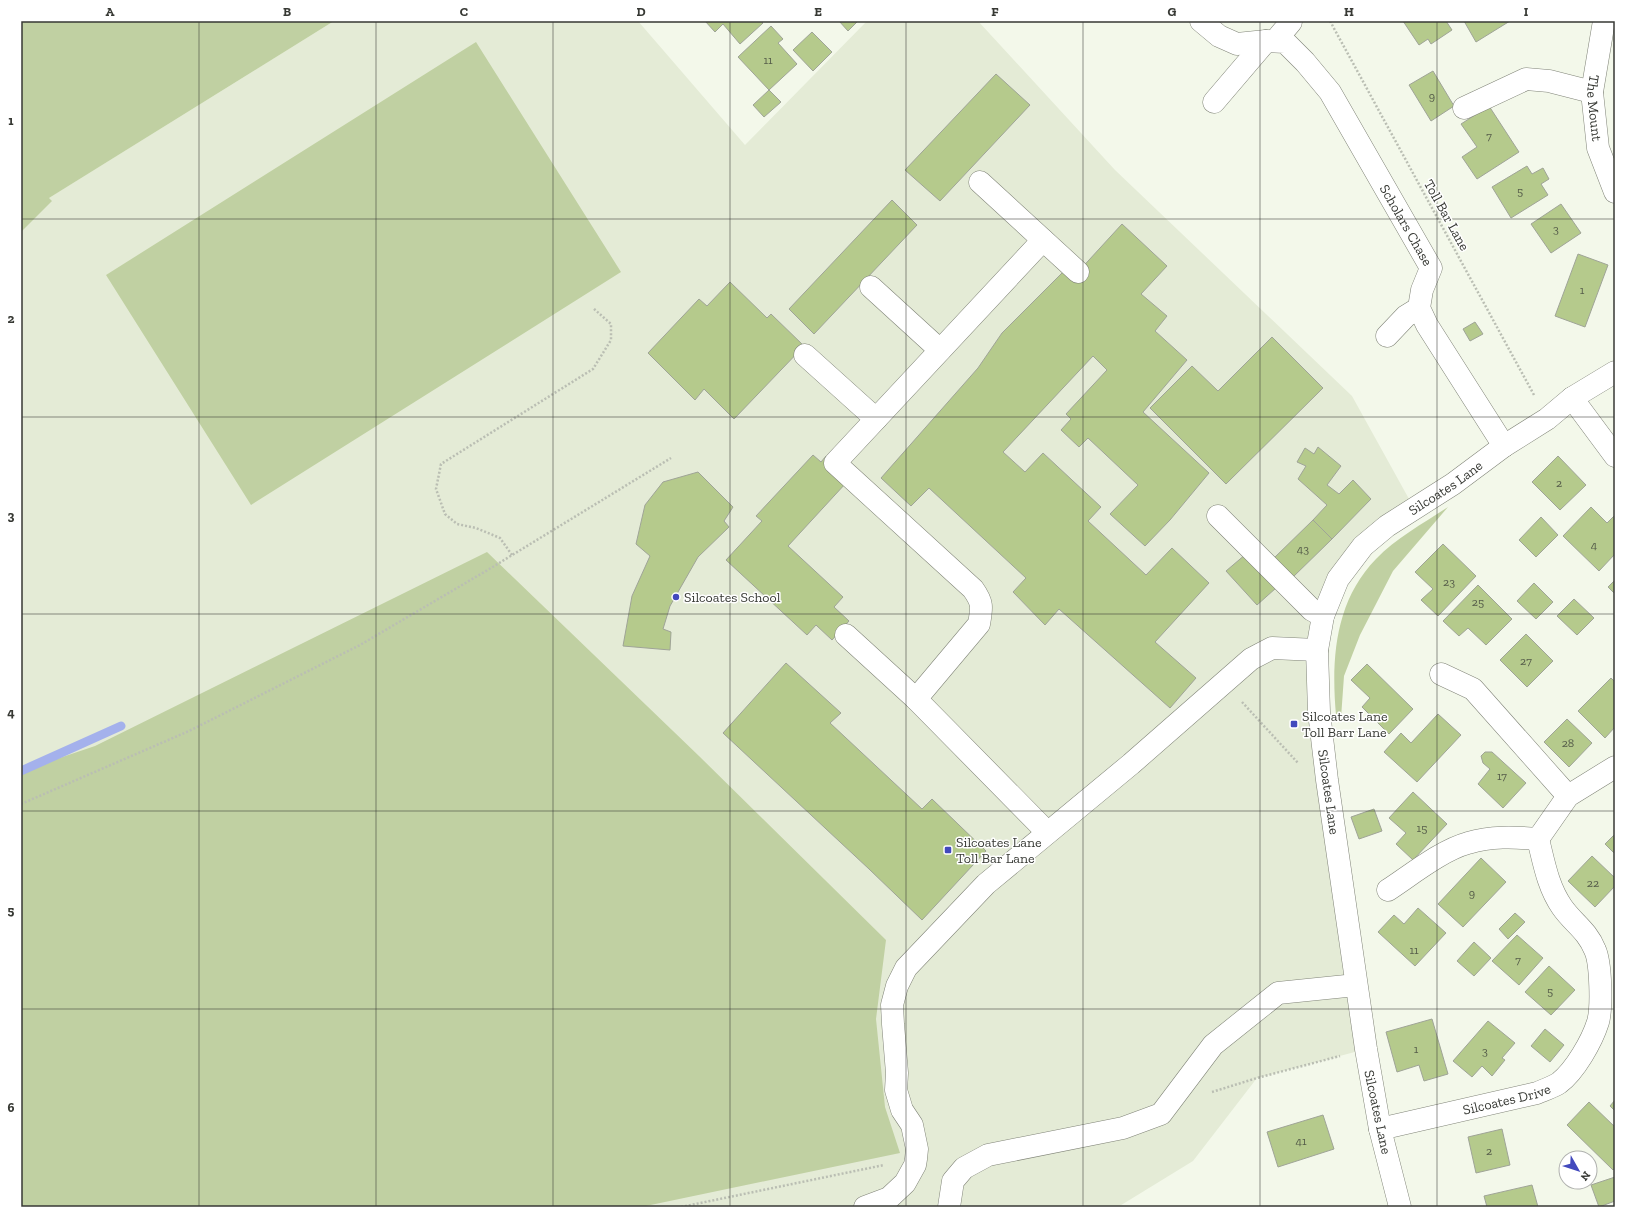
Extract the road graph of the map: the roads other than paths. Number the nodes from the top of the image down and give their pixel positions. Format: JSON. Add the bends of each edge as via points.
{"nodes":[{"id":1,"x":1201,"y":21,"type":"edge"},
{"id":2,"x":1604,"y":21,"type":"edge"},
{"id":3,"x":1291,"y":22,"type":"edge"},
{"id":4,"x":1271,"y":41,"type":"junction"},
{"id":5,"x":1592,"y":92,"type":"junction"},
{"id":6,"x":1214,"y":102,"type":"dead end"},
{"id":7,"x":1464,"y":108,"type":"dead end"},
{"id":8,"x":980,"y":182,"type":"dead end"},
{"id":9,"x":1615,"y":192,"type":"edge"},
{"id":10,"x":1043,"y":240,"type":"junction"},
{"id":11,"x":1078,"y":272,"type":"dead end"},
{"id":12,"x":871,"y":287,"type":"dead end"},
{"id":13,"x":1419,"y":308,"type":"junction"},
{"id":14,"x":1387,"y":336,"type":"dead end"},
{"id":15,"x":940,"y":350,"type":"junction"},
{"id":16,"x":805,"y":355,"type":"dead end"},
{"id":17,"x":1615,"y":372,"type":"edge"},
{"id":18,"x":1572,"y":398,"type":"junction"},
{"id":19,"x":876,"y":419,"type":"junction"},
{"id":20,"x":1504,"y":446,"type":"junction"},
{"id":21,"x":1615,"y":456,"type":"edge"},
{"id":22,"x":1218,"y":516,"type":"dead end"},
{"id":23,"x":1322,"y":616,"type":"junction"},
{"id":24,"x":846,"y":635,"type":"dead end"},
{"id":25,"x":1317,"y":650,"type":"junction"},
{"id":26,"x":1441,"y":674,"type":"dead end"},
{"id":27,"x":916,"y":699,"type":"junction"},
{"id":28,"x":1615,"y":767,"type":"edge"},
{"id":29,"x":1568,"y":796,"type":"junction"},
{"id":30,"x":1047,"y":832,"type":"junction"},
{"id":31,"x":1538,"y":839,"type":"junction"},
{"id":32,"x":1388,"y":890,"type":"dead end"},
{"id":33,"x":1356,"y":985,"type":"junction"},
{"id":34,"x":1606,"y":1023,"type":"edge"},
{"id":35,"x":1380,"y":1129,"type":"junction"},
{"id":36,"x":865,"y":1207,"type":"edge"},
{"id":37,"x":949,"y":1207,"type":"edge"},
{"id":38,"x":1400,"y":1207,"type":"edge"}],
"edges":[{"from":1,"to":4,"type":"street","via":[[1219,36],[1237,44]]},
{"from":2,"to":5,"type":"street","name":"The Mount"},
{"from":3,"to":4,"type":"street"},
{"from":4,"to":6,"type":"street"},
{"from":4,"to":13,"type":"street","name":"Scholars Chase","via":[[1285,42],[1330,92],[1431,268],[1422,290]]},
{"from":5,"to":7,"type":"street","via":[[1549,81],[1526,79]]},
{"from":5,"to":9,"type":"street","name":"The Mount","via":[[1598,148]]},
{"from":8,"to":10,"type":"street"},
{"from":10,"to":11,"type":"street"},
{"from":10,"to":15,"type":"street"},
{"from":12,"to":15,"type":"street"},
{"from":13,"to":14,"type":"street","via":[[1406,316]]},
{"from":13,"to":20,"type":"street","via":[[1427,325]]},
{"from":15,"to":19,"type":"street"},
{"from":16,"to":19,"type":"street"},
{"from":17,"to":18,"type":"street","name":"Silcoates Lane"},
{"from":18,"to":20,"type":"street","name":"Silcoates Lane","via":[[1547,419]]},
{"from":18,"to":21,"type":"street"},
{"from":19,"to":27,"type":"street","via":[[835,464],[973,589],[981,600],[979,624]]},
{"from":20,"to":23,"type":"street","name":"Silcoates Lane","via":[[1453,484],[1387,526],[1363,546],[1338,579]]},
{"from":22,"to":23,"type":"street","via":[[1312,610]]},
{"from":23,"to":25,"type":"street","name":"Silcoates Lane"},
{"from":24,"to":27,"type":"street"},
{"from":25,"to":30,"type":"street","via":[[1272,648],[1251,659],[1131,764]]},
{"from":25,"to":33,"type":"street","name":"Silcoates Lane","via":[[1319,712]]},
{"from":26,"to":29,"type":"street","via":[[1473,689]]},
{"from":27,"to":30,"type":"street"},
{"from":28,"to":29,"type":"street"},
{"from":29,"to":31,"type":"street"},
{"from":30,"to":36,"type":"street","via":[[986,884],[906,968],[897,986],[892,1005],[896,1090],[902,1110],[912,1125],[917,1149],[915,1165],[905,1183],[889,1198]]},
{"from":31,"to":32,"type":"street","via":[[1508,837],[1466,843],[1445,853]]},
{"from":31,"to":34,"type":"street","name":"Silcoates Drive","via":[[1552,892],[1563,909],[1584,930],[1596,950]]},
{"from":33,"to":35,"type":"street","name":"Silcoates Lane"},
{"from":33,"to":37,"type":"street","via":[[1278,993],[1213,1045],[1161,1114],[1123,1128],[988,1155],[964,1168],[953,1182]]},
{"from":34,"to":35,"type":"street","name":"Silcoates Drive","via":[[1587,1046],[1574,1068],[1559,1083],[1537,1093]]},
{"from":35,"to":38,"type":"street","name":"Silcoates Lane"}]}
